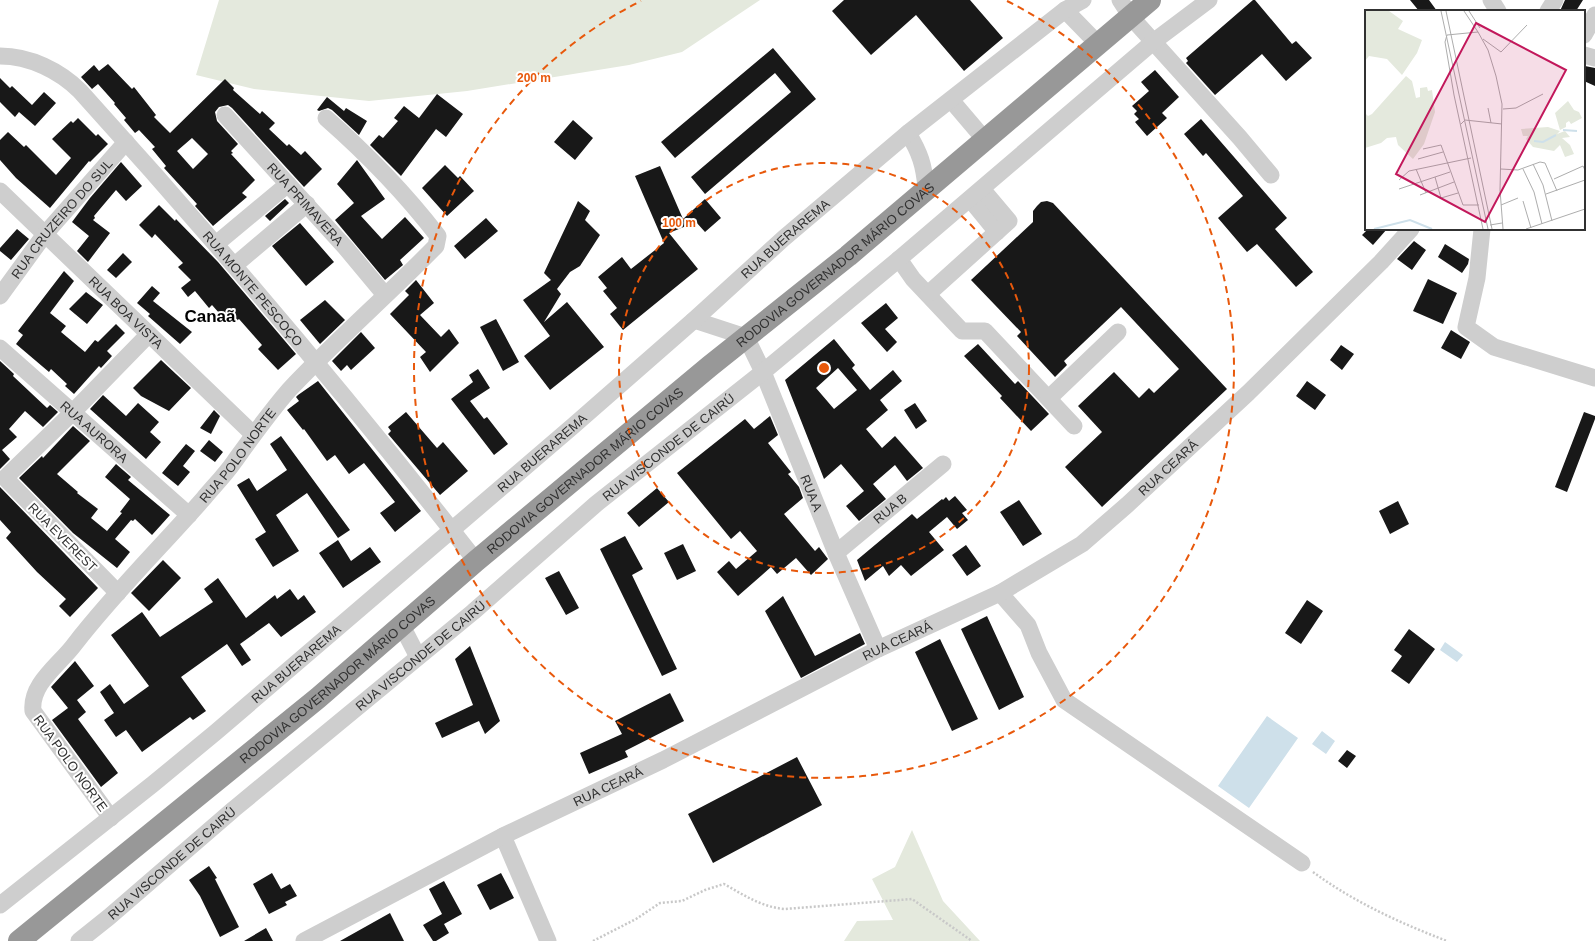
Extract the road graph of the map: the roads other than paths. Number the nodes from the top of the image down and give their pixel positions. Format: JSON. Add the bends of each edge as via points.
{"nodes":[{"id":1,"x":1083,"y":0,"type":"edge"},
{"id":2,"x":1150,"y":0,"type":"edge"},
{"id":3,"x":1210,"y":0,"type":"edge"},
{"id":4,"x":1491,"y":0,"type":"edge"},
{"id":5,"x":1555,"y":0,"type":"edge"},
{"id":6,"x":1126,"y":8,"type":"edge"},
{"id":7,"x":1065,"y":10,"type":"junction"},
{"id":8,"x":1497,"y":10,"type":"edge"},
{"id":9,"x":1549,"y":10,"type":"edge"},
{"id":10,"x":1595,"y":15,"type":"edge"},
{"id":11,"x":1585,"y":33,"type":"edge"},
{"id":12,"x":1153,"y":42,"type":"junction"},
{"id":13,"x":1099,"y":45,"type":"junction"},
{"id":14,"x":1585,"y":55,"type":"edge"},
{"id":15,"x":0,"y":56,"type":"edge"},
{"id":16,"x":1595,"y":58,"type":"edge"},
{"id":17,"x":951,"y":100,"type":"junction"},
{"id":18,"x":225,"y":115,"type":"dead end"},
{"id":19,"x":326,"y":118,"type":"dead end"},
{"id":20,"x":908,"y":133,"type":"junction"},
{"id":21,"x":986,"y":140,"type":"junction"},
{"id":22,"x":126,"y":142,"type":"junction"},
{"id":23,"x":1271,"y":175,"type":"dead end"},
{"id":24,"x":288,"y":184,"type":"junction"},
{"id":25,"x":926,"y":188,"type":"junction"},
{"id":26,"x":0,"y":191,"type":"edge"},
{"id":27,"x":976,"y":194,"type":"junction"},
{"id":28,"x":307,"y":204,"type":"junction"},
{"id":29,"x":1410,"y":230,"type":"edge"},
{"id":30,"x":1482,"y":230,"type":"edge"},
{"id":31,"x":45,"y":234,"type":"junction"},
{"id":32,"x":216,"y":244,"type":"junction"},
{"id":33,"x":900,"y":259,"type":"junction"},
{"id":34,"x":235,"y":265,"type":"junction"},
{"id":35,"x":928,"y":294,"type":"junction"},
{"id":36,"x":385,"y":295,"type":"junction"},
{"id":37,"x":0,"y":296,"type":"edge"},
{"id":38,"x":694,"y":320,"type":"junction"},
{"id":39,"x":1118,"y":332,"type":"dead end"},
{"id":40,"x":149,"y":334,"type":"junction"},
{"id":41,"x":746,"y":337,"type":"junction"},
{"id":42,"x":0,"y":348,"type":"edge"},
{"id":43,"x":317,"y":362,"type":"junction"},
{"id":44,"x":763,"y":372,"type":"junction"},
{"id":45,"x":1595,"y":378,"type":"edge"},
{"id":46,"x":1049,"y":398,"type":"junction"},
{"id":47,"x":72,"y":413,"type":"junction"},
{"id":48,"x":1074,"y":426,"type":"dead end"},
{"id":49,"x":252,"y":434,"type":"junction"},
{"id":50,"x":944,"y":464,"type":"dead end"},
{"id":51,"x":189,"y":515,"type":"junction"},
{"id":52,"x":452,"y":530,"type":"junction"},
{"id":53,"x":836,"y":554,"type":"junction"},
{"id":54,"x":476,"y":561,"type":"junction"},
{"id":55,"x":118,"y":593,"type":"junction"},
{"id":56,"x":1000,"y":593,"type":"junction"},
{"id":57,"x":402,"y":626,"type":"junction"},
{"id":58,"x":878,"y":649,"type":"junction"},
{"id":59,"x":418,"y":657,"type":"junction"},
{"id":60,"x":111,"y":818,"type":"junction"},
{"id":61,"x":503,"y":836,"type":"junction"},
{"id":62,"x":1302,"y":863,"type":"road end"},
{"id":63,"x":0,"y":905,"type":"edge"},
{"id":64,"x":19,"y":941,"type":"edge"},
{"id":65,"x":79,"y":941,"type":"edge"},
{"id":66,"x":304,"y":941,"type":"edge"},
{"id":67,"x":548,"y":941,"type":"edge"}],
"edges":[{"from":1,"to":7,"type":"street","name":"RUA BUERAREMA"},
{"from":2,"to":6,"type":"highway","name":"RODOVIA GOVERNADOR MÁRIO COVAS"},
{"from":3,"to":12,"type":"street","name":"RUA VISCONDE DE CAIRÚ"},
{"from":4,"to":8,"type":"street"},
{"from":5,"to":9,"type":"street"},
{"from":6,"to":12,"type":"street"},
{"from":6,"to":13,"type":"highway","name":"RODOVIA GOVERNADOR MÁRIO COVAS"},
{"from":7,"to":13,"type":"street"},
{"from":7,"to":17,"type":"street","name":"RUA BUERAREMA"},
{"from":10,"to":11,"type":"street"},
{"from":12,"to":23,"type":"street"},
{"from":12,"to":27,"type":"street","name":"RUA VISCONDE DE CAIRÚ"},
{"from":13,"to":21,"type":"highway","name":"RODOVIA GOVERNADOR MÁRIO COVAS"},
{"from":14,"to":16,"type":"street"},
{"from":15,"to":22,"type":"street","name":"RUA MONTE PESCOÇO","via":[[43,66],[66,77]]},
{"from":17,"to":20,"type":"street","name":"RUA BUERAREMA"},
{"from":17,"to":21,"type":"street"},
{"from":18,"to":24,"type":"street","name":"RUA PRIMAVERA"},
{"from":19,"to":36,"type":"street","name":"RUA POLO NORTE","via":[[401,190],[438,236],[436,246]]},
{"from":20,"to":25,"type":"street","via":[[920,154]]},
{"from":20,"to":38,"type":"street","name":"RUA BUERAREMA","via":[[784,238]]},
{"from":21,"to":25,"type":"highway","name":"RODOVIA GOVERNADOR MÁRIO COVAS"},
{"from":22,"to":31,"type":"street","name":"RUA CRUZEIRO DO SUL"},
{"from":22,"to":32,"type":"street","name":"RUA MONTE PESCOÇO"},
{"from":24,"to":28,"type":"street","name":"RUA PRIMAVERA"},
{"from":24,"to":32,"type":"street"},
{"from":25,"to":41,"type":"highway","name":"RODOVIA GOVERNADOR MÁRIO COVAS","via":[[848,256]]},
{"from":26,"to":31,"type":"street","name":"RUA BOA VISTA"},
{"from":27,"to":33,"type":"street","name":"RUA VISCONDE DE CAIRÚ"},
{"from":27,"to":35,"type":"street","via":[[997,232]]},
{"from":28,"to":34,"type":"street"},
{"from":28,"to":36,"type":"street","name":"RUA PRIMAVERA"},
{"from":29,"to":56,"type":"street","name":"RUA CEARÁ","via":[[1248,393],[1127,505],[1082,544]]},
{"from":30,"to":45,"type":"street","via":[[1477,278],[1466,327],[1494,347]]},
{"from":31,"to":37,"type":"street","name":"RUA CRUZEIRO DO SUL"},
{"from":31,"to":40,"type":"street","name":"RUA BOA VISTA"},
{"from":32,"to":34,"type":"street","name":"RUA MONTE PESCOÇO"},
{"from":33,"to":35,"type":"street","via":[[913,279]]},
{"from":33,"to":44,"type":"street","name":"RUA VISCONDE DE CAIRÚ"},
{"from":34,"to":43,"type":"street","name":"RUA MONTE PESCOÇO"},
{"from":35,"to":46,"type":"street","via":[[962,331],[985,331]]},
{"from":36,"to":43,"type":"street","name":"RUA POLO NORTE"},
{"from":38,"to":41,"type":"street"},
{"from":38,"to":52,"type":"street","name":"RUA BUERAREMA"},
{"from":39,"to":46,"type":"street"},
{"from":40,"to":47,"type":"street"},
{"from":40,"to":49,"type":"street","name":"RUA BOA VISTA"},
{"from":41,"to":44,"type":"street","name":"RUA A"},
{"from":41,"to":54,"type":"highway","name":"RODOVIA GOVERNADOR MÁRIO COVAS"},
{"from":42,"to":47,"type":"street","name":"RUA AURORA"},
{"from":43,"to":49,"type":"street","name":"RUA POLO NORTE"},
{"from":43,"to":52,"type":"street","name":"RUA MONTE PESCOÇO"},
{"from":44,"to":53,"type":"street","name":"RUA A"},
{"from":44,"to":59,"type":"street","name":"RUA VISCONDE DE CAIRÚ","via":[[596,504]]},
{"from":46,"to":48,"type":"street"},
{"from":47,"to":51,"type":"street","name":"RUA AURORA"},
{"from":47,"to":55,"type":"street","name":"RUA EVEREST","via":[[5,476],[7,481]]},
{"from":49,"to":51,"type":"street","name":"RUA POLO NORTE","via":[[233,463]]},
{"from":50,"to":53,"type":"street","name":"RUA B"},
{"from":51,"to":55,"type":"street","name":"RUA POLO NORTE"},
{"from":52,"to":54,"type":"street","name":"RUA MONTE PESCOÇO"},
{"from":52,"to":60,"type":"street","name":"RUA BUERAREMA"},
{"from":53,"to":58,"type":"street","name":"RUA A"},
{"from":54,"to":57,"type":"highway","name":"RODOVIA GOVERNADOR MÁRIO COVAS"},
{"from":55,"to":60,"type":"street","name":"RUA POLO NORTE","via":[[37,688],[32,702],[33,711]]},
{"from":56,"to":58,"type":"street","name":"RUA CEARÁ"},
{"from":56,"to":62,"type":"street","via":[[1028,625],[1064,700]]},
{"from":57,"to":59,"type":"street"},
{"from":57,"to":64,"type":"highway","name":"RODOVIA GOVERNADOR MÁRIO COVAS","via":[[318,698]]},
{"from":58,"to":61,"type":"street","name":"RUA CEARÁ","via":[[663,760]]},
{"from":59,"to":65,"type":"street","name":"RUA VISCONDE DE CAIRÚ"},
{"from":60,"to":63,"type":"street","name":"RUA BUERAREMA"},
{"from":61,"to":66,"type":"street","name":"RUA CEARÁ"},
{"from":61,"to":67,"type":"street"}]}
